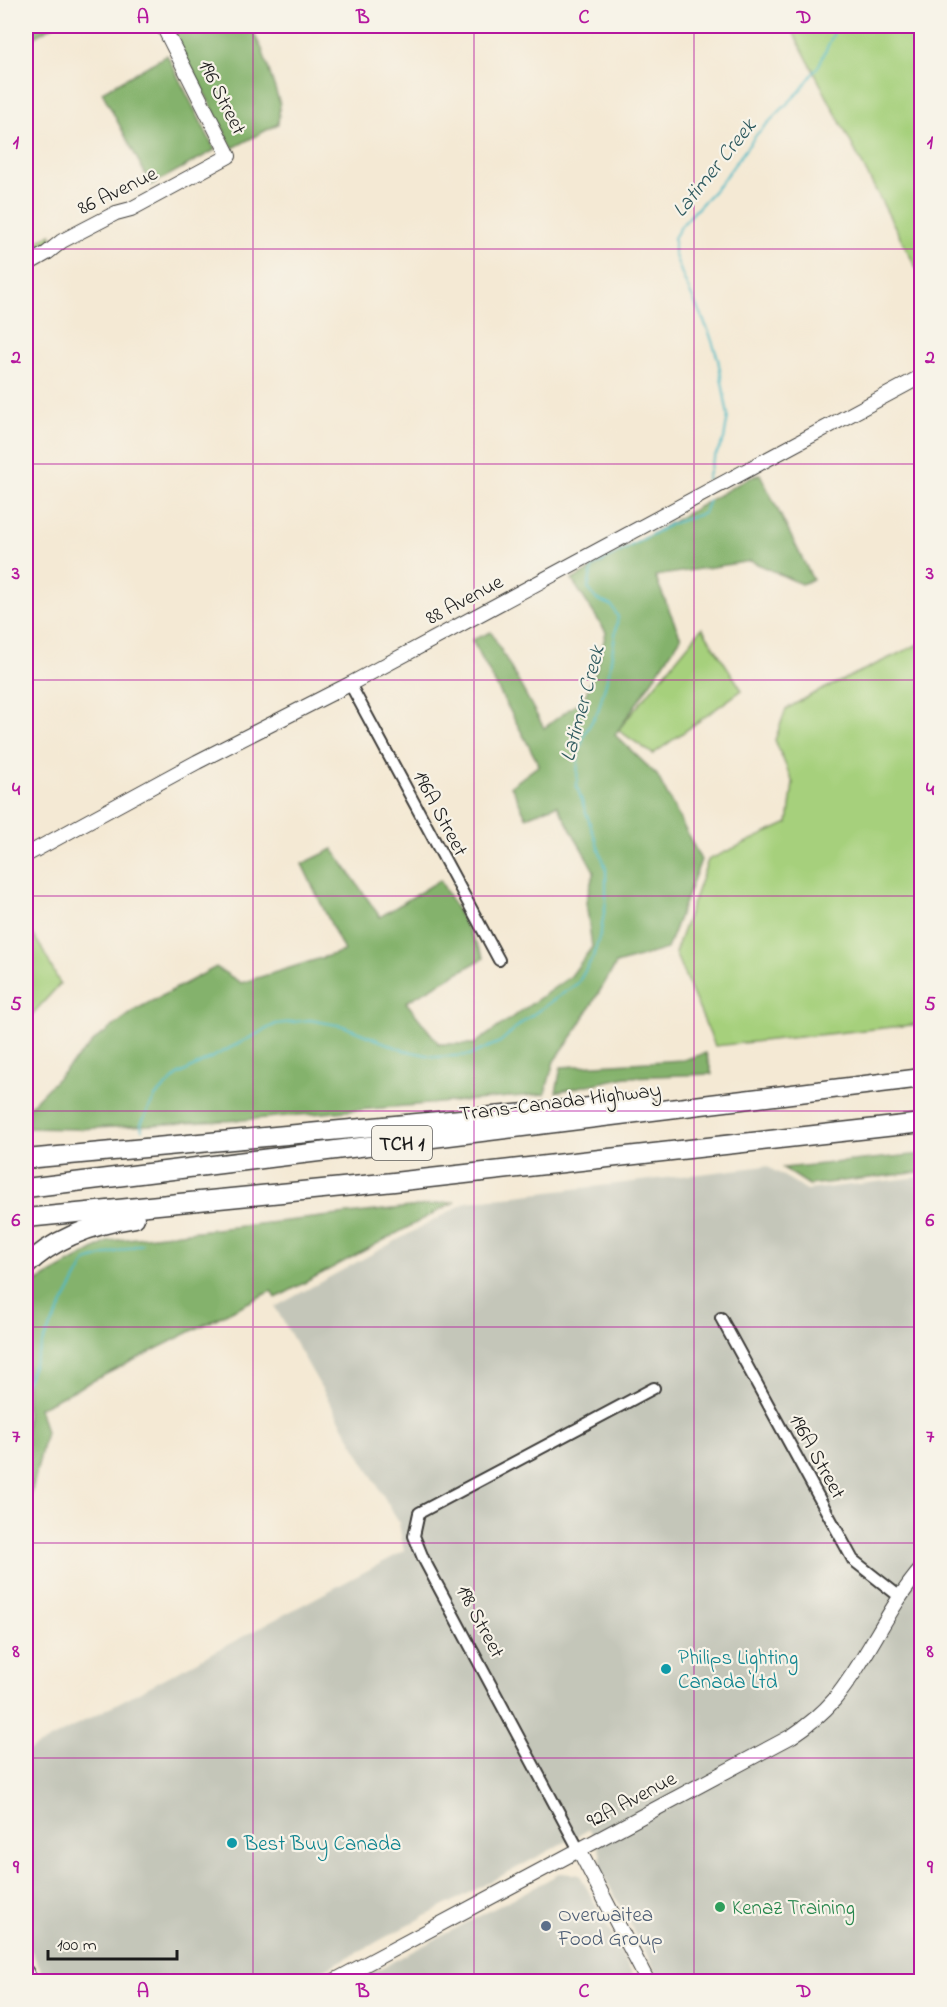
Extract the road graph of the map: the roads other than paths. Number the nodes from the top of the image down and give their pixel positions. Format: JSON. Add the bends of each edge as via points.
{"nodes":[{"id":1,"x":163,"y":26,"type":"edge"},
{"id":2,"x":229,"y":156,"type":"joint"},
{"id":3,"x":26,"y":265,"type":"edge"},
{"id":4,"x":921,"y":376,"type":"edge"},
{"id":5,"x":350,"y":684,"type":"junction"},
{"id":6,"x":26,"y":855,"type":"edge"},
{"id":7,"x":499,"y":960,"type":"dead end"},
{"id":8,"x":921,"y":1078,"type":"edge"},
{"id":9,"x":778,"y":1095,"type":"junction"},
{"id":10,"x":921,"y":1123,"type":"edge"},
{"id":11,"x":26,"y":1159,"type":"edge"},
{"id":12,"x":26,"y":1188,"type":"edge"},
{"id":13,"x":300,"y":1191,"type":"junction"},
{"id":14,"x":26,"y":1218,"type":"edge"},
{"id":15,"x":26,"y":1266,"type":"edge"},
{"id":16,"x":721,"y":1317,"type":"dead end"},
{"id":17,"x":654,"y":1388,"type":"dead end"},
{"id":18,"x":921,"y":1568,"type":"edge"},
{"id":19,"x":900,"y":1597,"type":"junction"},
{"id":20,"x":579,"y":1850,"type":"junction"},
{"id":21,"x":26,"y":1974,"type":"edge"},
{"id":22,"x":30,"y":1982,"type":"edge"},
{"id":23,"x":332,"y":1982,"type":"edge"},
{"id":24,"x":648,"y":1982,"type":"edge"}],
"edges":[{"from":1,"to":2,"type":"street","name":"196 Street"},
{"from":2,"to":3,"type":"street","name":"86 Avenue","via":[[62,241]]},
{"from":4,"to":5,"type":"street","name":"88 Avenue"},
{"from":5,"to":6,"type":"street","name":"88 Avenue"},
{"from":5,"to":7,"type":"street","name":"196A Street"},
{"from":8,"to":9,"type":"highway","name":"Trans-Canada Highway","number":"TCH 1"},
{"from":9,"to":11,"type":"highway","via":[[630,1103]]},
{"from":9,"to":12,"type":"highway","name":"Trans-Canada Highway","number":"TCH 1"},
{"from":10,"to":13,"type":"highway","number":"TCH 1"},
{"from":13,"to":14,"type":"highway","number":"TCH 1"},
{"from":13,"to":15,"type":"highway","via":[[120,1220],[68,1238]]},
{"from":16,"to":19,"type":"street","name":"196A Street","via":[[853,1560]]},
{"from":17,"to":20,"type":"street","name":"198 Street","via":[[419,1513],[414,1536]]},
{"from":18,"to":19,"type":"street","name":"92A Avenue"},
{"from":19,"to":20,"type":"street","name":"92A Avenue","via":[[843,1688],[804,1728],[781,1744]]},
{"from":20,"to":23,"type":"street","name":"92A Avenue"},
{"from":20,"to":24,"type":"street","name":"198 Street"},
{"from":21,"to":22,"type":"main road"}]}
